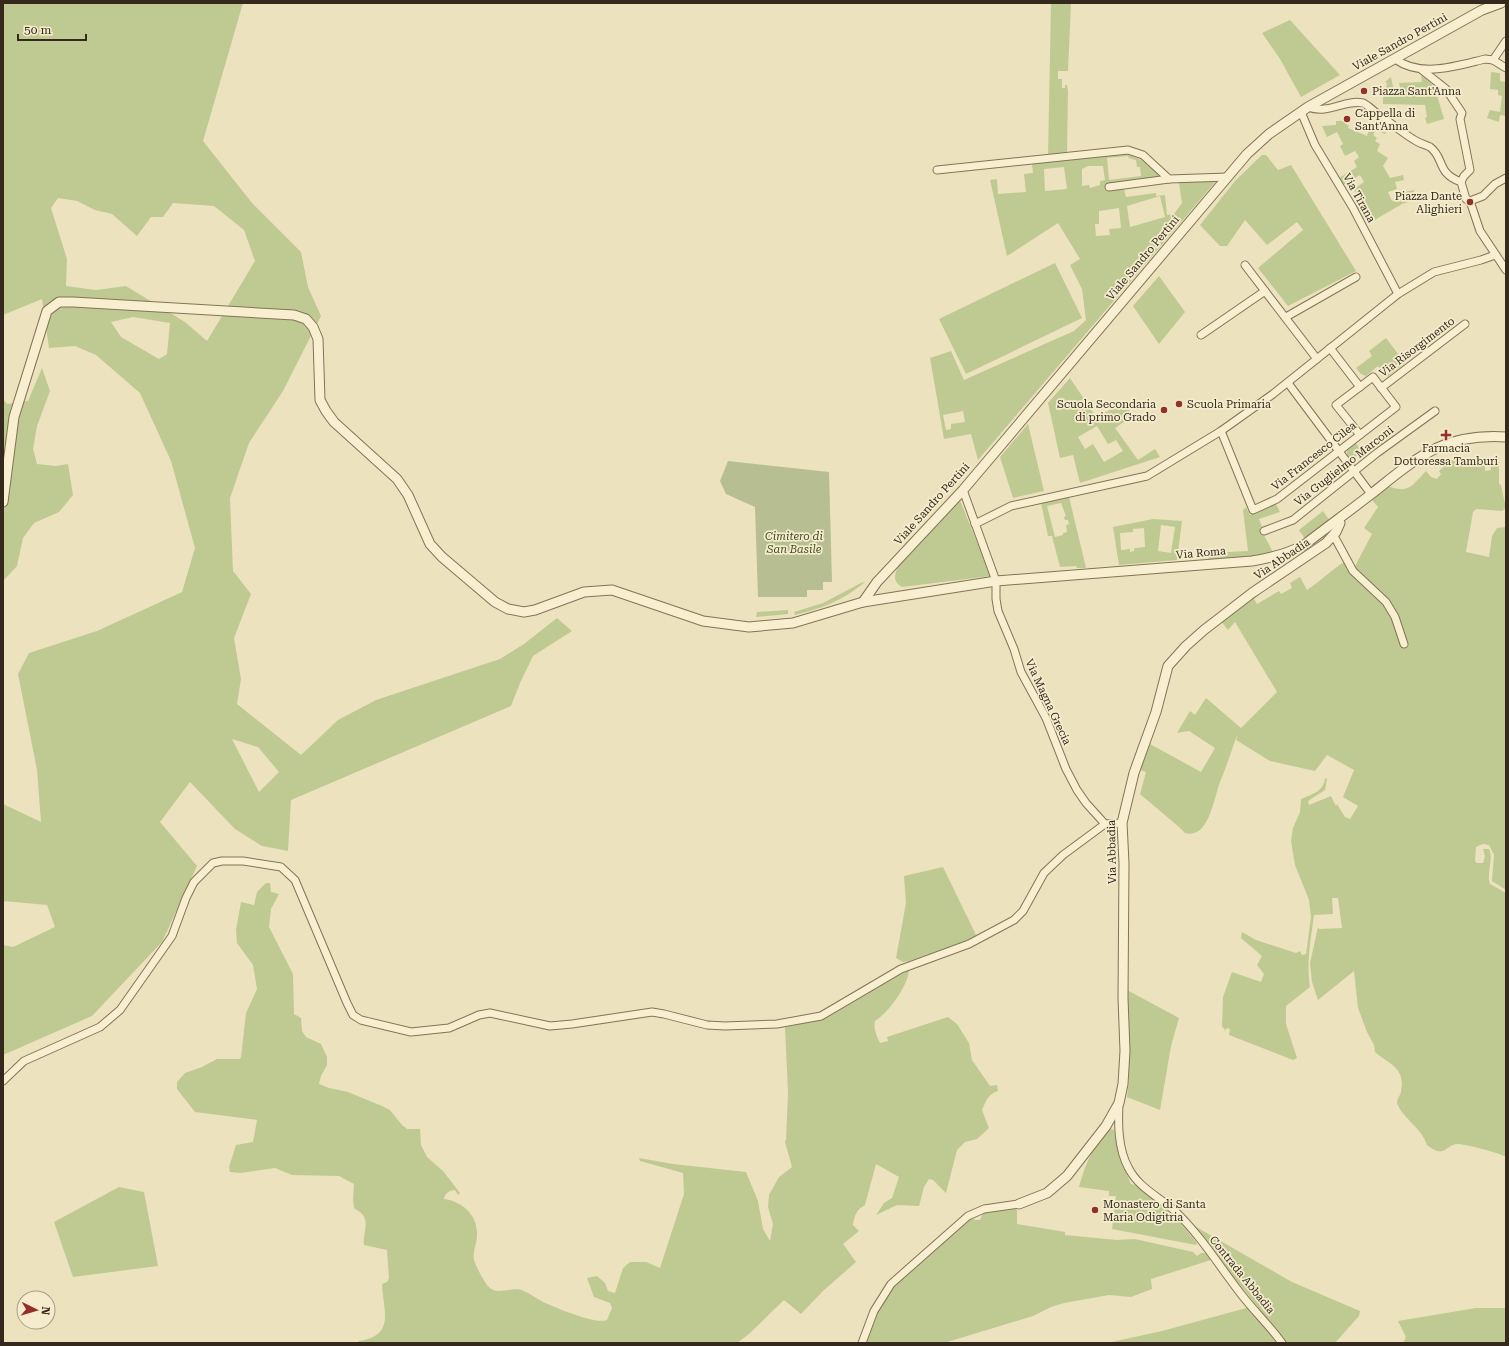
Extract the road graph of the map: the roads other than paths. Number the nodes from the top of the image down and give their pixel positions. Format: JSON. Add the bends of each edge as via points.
{"nodes":[{"id":1,"x":1501,"y":3,"type":"edge"},
{"id":2,"x":1506,"y":41,"type":"edge"},
{"id":3,"x":1395,"y":59,"type":"junction"},
{"id":4,"x":1493,"y":60,"type":"junction"},
{"id":5,"x":1506,"y":68,"type":"edge"},
{"id":6,"x":1422,"y":70,"type":"junction"},
{"id":7,"x":1305,"y":109,"type":"junction"},
{"id":8,"x":937,"y":170,"type":"dead end"},
{"id":9,"x":1228,"y":177,"type":"junction"},
{"id":10,"x":1169,"y":179,"type":"junction"},
{"id":11,"x":1503,"y":179,"type":"edge"},
{"id":12,"x":1461,"y":182,"type":"junction"},
{"id":13,"x":1108,"y":187,"type":"dead end"},
{"id":14,"x":1470,"y":201,"type":"junction"},
{"id":15,"x":1495,"y":255,"type":"junction"},
{"id":16,"x":1245,"y":265,"type":"dead end"},
{"id":17,"x":1506,"y":270,"type":"edge"},
{"id":18,"x":1356,"y":276,"type":"dead end"},
{"id":19,"x":1265,"y":291,"type":"junction"},
{"id":20,"x":1398,"y":294,"type":"junction"},
{"id":21,"x":1286,"y":317,"type":"junction"},
{"id":22,"x":1465,"y":324,"type":"dead end"},
{"id":23,"x":1201,"y":334,"type":"dead end"},
{"id":24,"x":1330,"y":348,"type":"junction"},
{"id":25,"x":1317,"y":359,"type":"junction"},
{"id":26,"x":1288,"y":383,"type":"junction"},
{"id":27,"x":1360,"y":387,"type":"junction"},
{"id":28,"x":1381,"y":388,"type":"junction"},
{"id":29,"x":1435,"y":411,"type":"dead end"},
{"id":30,"x":1220,"y":431,"type":"junction"},
{"id":31,"x":1360,"y":435,"type":"junction"},
{"id":32,"x":1506,"y":437,"type":"edge"},
{"id":33,"x":1340,"y":450,"type":"junction"},
{"id":34,"x":1355,"y":470,"type":"junction"},
{"id":35,"x":963,"y":490,"type":"junction"},
{"id":36,"x":1371,"y":494,"type":"junction"},
{"id":37,"x":3,"y":502,"type":"edge"},
{"id":38,"x":1338,"y":520,"type":"junction"},
{"id":39,"x":975,"y":524,"type":"junction"},
{"id":40,"x":1264,"y":531,"type":"dead end"},
{"id":41,"x":1334,"y":536,"type":"junction"},
{"id":42,"x":996,"y":581,"type":"junction"},
{"id":43,"x":863,"y":602,"type":"junction"},
{"id":44,"x":1404,"y":644,"type":"dead end"},
{"id":45,"x":1122,"y":823,"type":"junction"},
{"id":46,"x":1105,"y":824,"type":"junction"},
{"id":47,"x":3,"y":1081,"type":"edge"},
{"id":48,"x":1119,"y":1104,"type":"junction"},
{"id":49,"x":1019,"y":1204,"type":"joint"},
{"id":50,"x":862,"y":1343,"type":"edge"},
{"id":51,"x":1282,"y":1343,"type":"edge"}],
"edges":[{"from":1,"to":3,"type":"street","name":"Viale Sandro Pertini","via":[[1482,10]]},
{"from":2,"to":4,"type":"street"},
{"from":3,"to":6,"type":"street","via":[[1406,66]]},
{"from":3,"to":7,"type":"street","name":"Viale Sandro Pertini"},
{"from":4,"to":5,"type":"street"},
{"from":4,"to":6,"type":"street","via":[[1485,59]]},
{"from":6,"to":12,"type":"street","via":[[1446,89],[1462,113],[1460,119],[1470,170]]},
{"from":7,"to":9,"type":"street","name":"Viale Sandro Pertini","via":[[1269,134],[1247,154]]},
{"from":7,"to":12,"type":"street","via":[[1326,110],[1363,103],[1418,142],[1430,147],[1450,178]]},
{"from":7,"to":20,"type":"street","name":"Via Tirana","via":[[1315,145],[1353,208]]},
{"from":8,"to":10,"type":"street","via":[[1128,150],[1143,156]]},
{"from":9,"to":10,"type":"street"},
{"from":9,"to":35,"type":"street","name":"Viale Sandro Pertini"},
{"from":10,"to":13,"type":"street"},
{"from":11,"to":14,"type":"street","via":[[1483,196]]},
{"from":12,"to":14,"type":"street","via":[[1466,199]]},
{"from":14,"to":15,"type":"street","via":[[1480,232]]},
{"from":15,"to":17,"type":"street"},
{"from":15,"to":20,"type":"street","via":[[1434,272]]},
{"from":16,"to":19,"type":"street"},
{"from":18,"to":21,"type":"street"},
{"from":19,"to":21,"type":"street"},
{"from":19,"to":23,"type":"street"},
{"from":20,"to":24,"type":"street"},
{"from":21,"to":25,"type":"street"},
{"from":22,"to":28,"type":"street","name":"Via Risorgimento"},
{"from":24,"to":25,"type":"street"},
{"from":24,"to":27,"type":"street"},
{"from":25,"to":26,"type":"street"},
{"from":26,"to":30,"type":"street"},
{"from":26,"to":33,"type":"street"},
{"from":27,"to":28,"type":"street","name":"Via Risorgimento","via":[[1373,377]]},
{"from":27,"to":31,"type":"street","name":"Via Risorgimento","via":[[1336,405]]},
{"from":28,"to":31,"type":"street","name":"Via Francesco Cilea","via":[[1396,407]]},
{"from":29,"to":34,"type":"street","name":"Via Guglielmo Marconi"},
{"from":30,"to":33,"type":"street","name":"Via Francesco Cilea","via":[[1252,510],[1277,499]]},
{"from":30,"to":39,"type":"street","via":[[1147,476],[1011,506]]},
{"from":31,"to":33,"type":"street","name":"Via Francesco Cilea"},
{"from":32,"to":36,"type":"street","name":"Via Roma","via":[[1460,439],[1437,447],[1410,463]]},
{"from":33,"to":34,"type":"street"},
{"from":34,"to":36,"type":"street"},
{"from":34,"to":40,"type":"street","name":"Via Guglielmo Marconi","via":[[1293,520]]},
{"from":35,"to":39,"type":"street","name":"Via Magna Grecia"},
{"from":35,"to":43,"type":"street","name":"Viale Sandro Pertini","via":[[877,582]]},
{"from":36,"to":38,"type":"street","name":"Via Roma"},
{"from":37,"to":43,"type":"street","name":"Via Roma","via":[[14,417],[47,311],[59,302],[294,315],[306,320],[318,339],[320,400],[334,422],[397,479],[408,495],[430,544],[442,557],[495,602],[508,609],[524,612],[535,610],[584,592],[612,590],[703,621],[749,626],[793,623]]},
{"from":38,"to":41,"type":"street","via":[[1340,523]]},
{"from":38,"to":42,"type":"street","name":"Via Roma","via":[[1304,545],[1276,557]]},
{"from":39,"to":42,"type":"street","name":"Via Magna Grecia"},
{"from":41,"to":44,"type":"street","via":[[1352,571],[1386,602],[1395,617]]},
{"from":41,"to":45,"type":"street","name":"Via Abbadia","via":[[1204,630],[1168,666],[1156,712],[1134,773]]},
{"from":42,"to":43,"type":"street","name":"Via Roma"},
{"from":42,"to":46,"type":"street","name":"Via Magna Grecia","via":[[998,611],[1021,672],[1046,718],[1077,790]]},
{"from":45,"to":46,"type":"street"},
{"from":45,"to":48,"type":"street","name":"Via Abbadia","via":[[1125,1051]]},
{"from":46,"to":47,"type":"street","via":[[1069,850],[1044,873],[1023,911],[1006,924],[969,944],[901,969],[821,1016],[748,1026],[707,1025],[652,1012],[550,1026],[490,1013],[449,1028],[410,1032],[360,1020],[353,1015],[347,1003],[295,880],[281,867],[243,861],[213,862],[194,882],[172,936],[120,1010],[100,1027],[24,1061]]},
{"from":48,"to":49,"type":"street","name":"Via Abbadia","via":[[1106,1126],[1067,1176],[1047,1193]]},
{"from":48,"to":51,"type":"street","name":"Contrada Abbadia","via":[[1118,1121],[1127,1167],[1137,1181],[1184,1221]]},
{"from":49,"to":50,"type":"street","via":[[984,1209],[968,1216],[891,1284],[874,1311]]}]}
